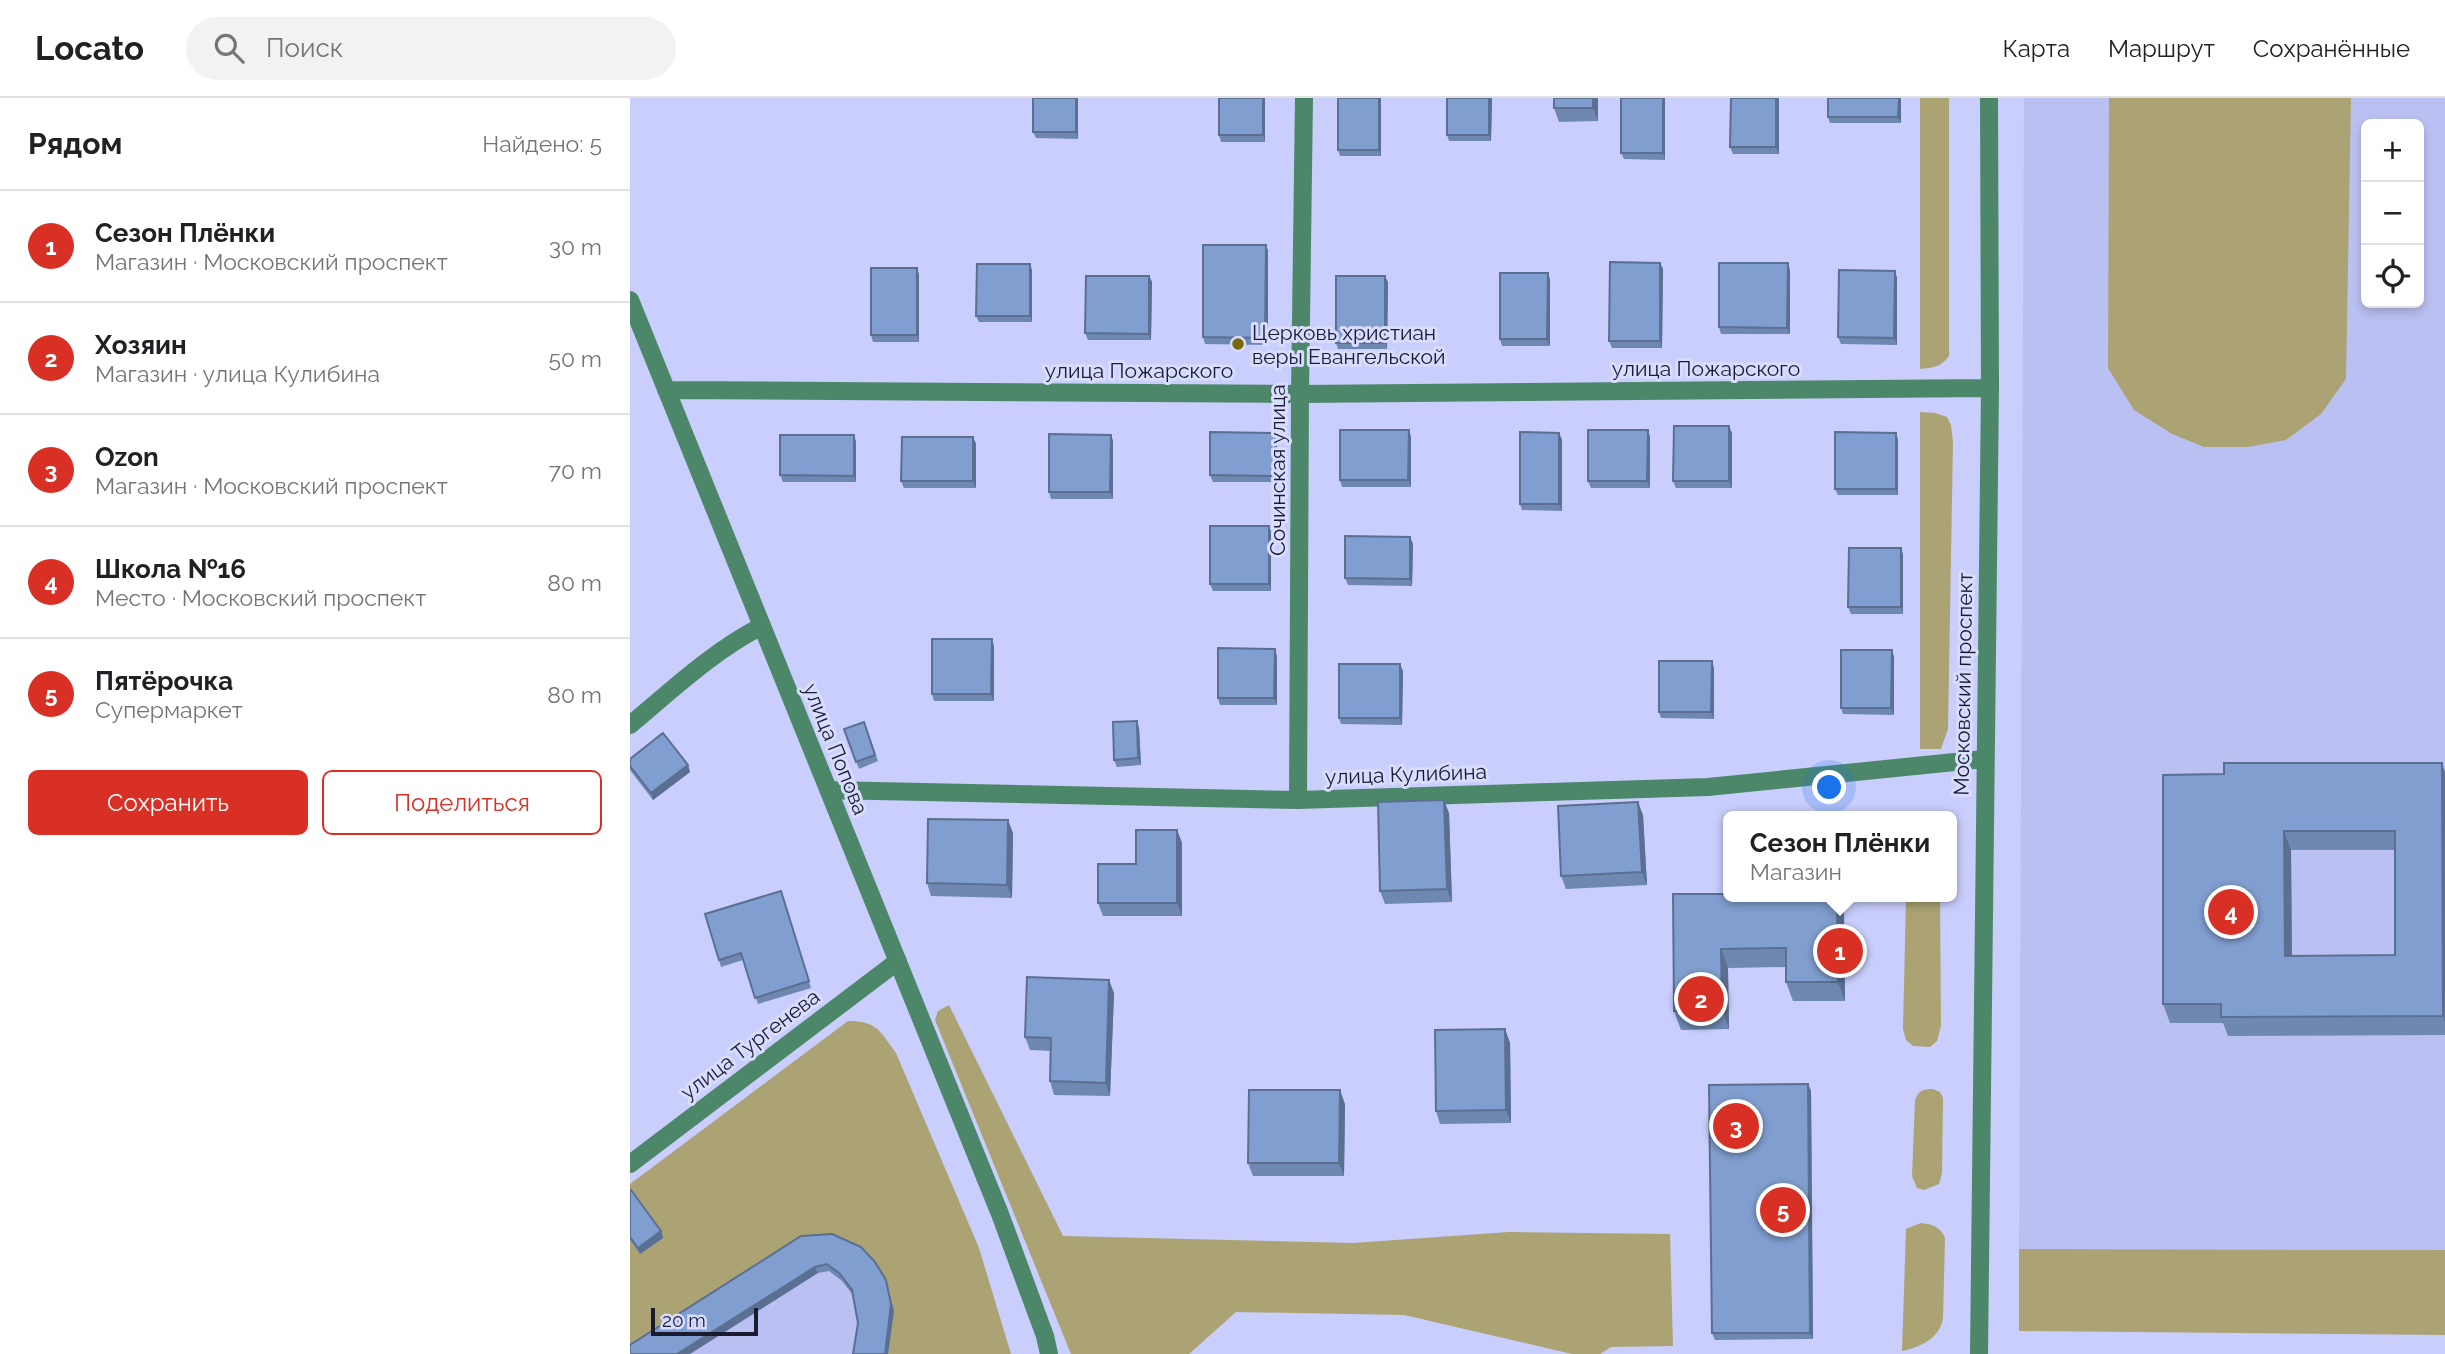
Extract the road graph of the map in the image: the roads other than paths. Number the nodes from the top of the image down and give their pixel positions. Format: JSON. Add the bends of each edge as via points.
{"nodes":[{"id":1,"x":1304,"y":98,"type":"edge"},
{"id":2,"x":1989,"y":98,"type":"edge"},
{"id":3,"x":630,"y":300,"type":"edge"},
{"id":4,"x":1990,"y":388,"type":"junction"},
{"id":5,"x":666,"y":390,"type":"junction"},
{"id":6,"x":1300,"y":394,"type":"junction"},
{"id":7,"x":762,"y":626,"type":"junction"},
{"id":8,"x":630,"y":725,"type":"edge"},
{"id":9,"x":1984,"y":759,"type":"junction"},
{"id":10,"x":828,"y":790,"type":"junction"},
{"id":11,"x":1298,"y":800,"type":"junction"},
{"id":12,"x":898,"y":961,"type":"junction"},
{"id":13,"x":630,"y":1164,"type":"edge"},
{"id":14,"x":1049,"y":1354,"type":"edge"},
{"id":15,"x":1979,"y":1354,"type":"edge"}],
"edges":[{"from":1,"to":6,"type":"street","name":"Сочинская улица"},
{"from":2,"to":4,"type":"street","name":"Московский проспект"},
{"from":3,"to":5,"type":"street","name":"улица Попова"},
{"from":4,"to":6,"type":"street","name":"улица Пожарского"},
{"from":4,"to":9,"type":"street","name":"Московский проспект"},
{"from":5,"to":6,"type":"street","name":"улица Пожарского"},
{"from":5,"to":7,"type":"street","name":"улица Попова"},
{"from":6,"to":11,"type":"street","name":"Сочинская улица"},
{"from":7,"to":8,"type":"street","via":[[713,656]]},
{"from":7,"to":10,"type":"street","name":"улица Попова"},
{"from":9,"to":11,"type":"street","name":"улица Кулибина","via":[[1708,787]]},
{"from":9,"to":15,"type":"street","name":"Московский проспект"},
{"from":10,"to":11,"type":"street","name":"улица Кулибина"},
{"from":10,"to":12,"type":"street","name":"улица Попова"},
{"from":12,"to":13,"type":"street","name":"улица Тургенева"},
{"from":12,"to":14,"type":"street","name":"улица Попова","via":[[1000,1214]]}]}
